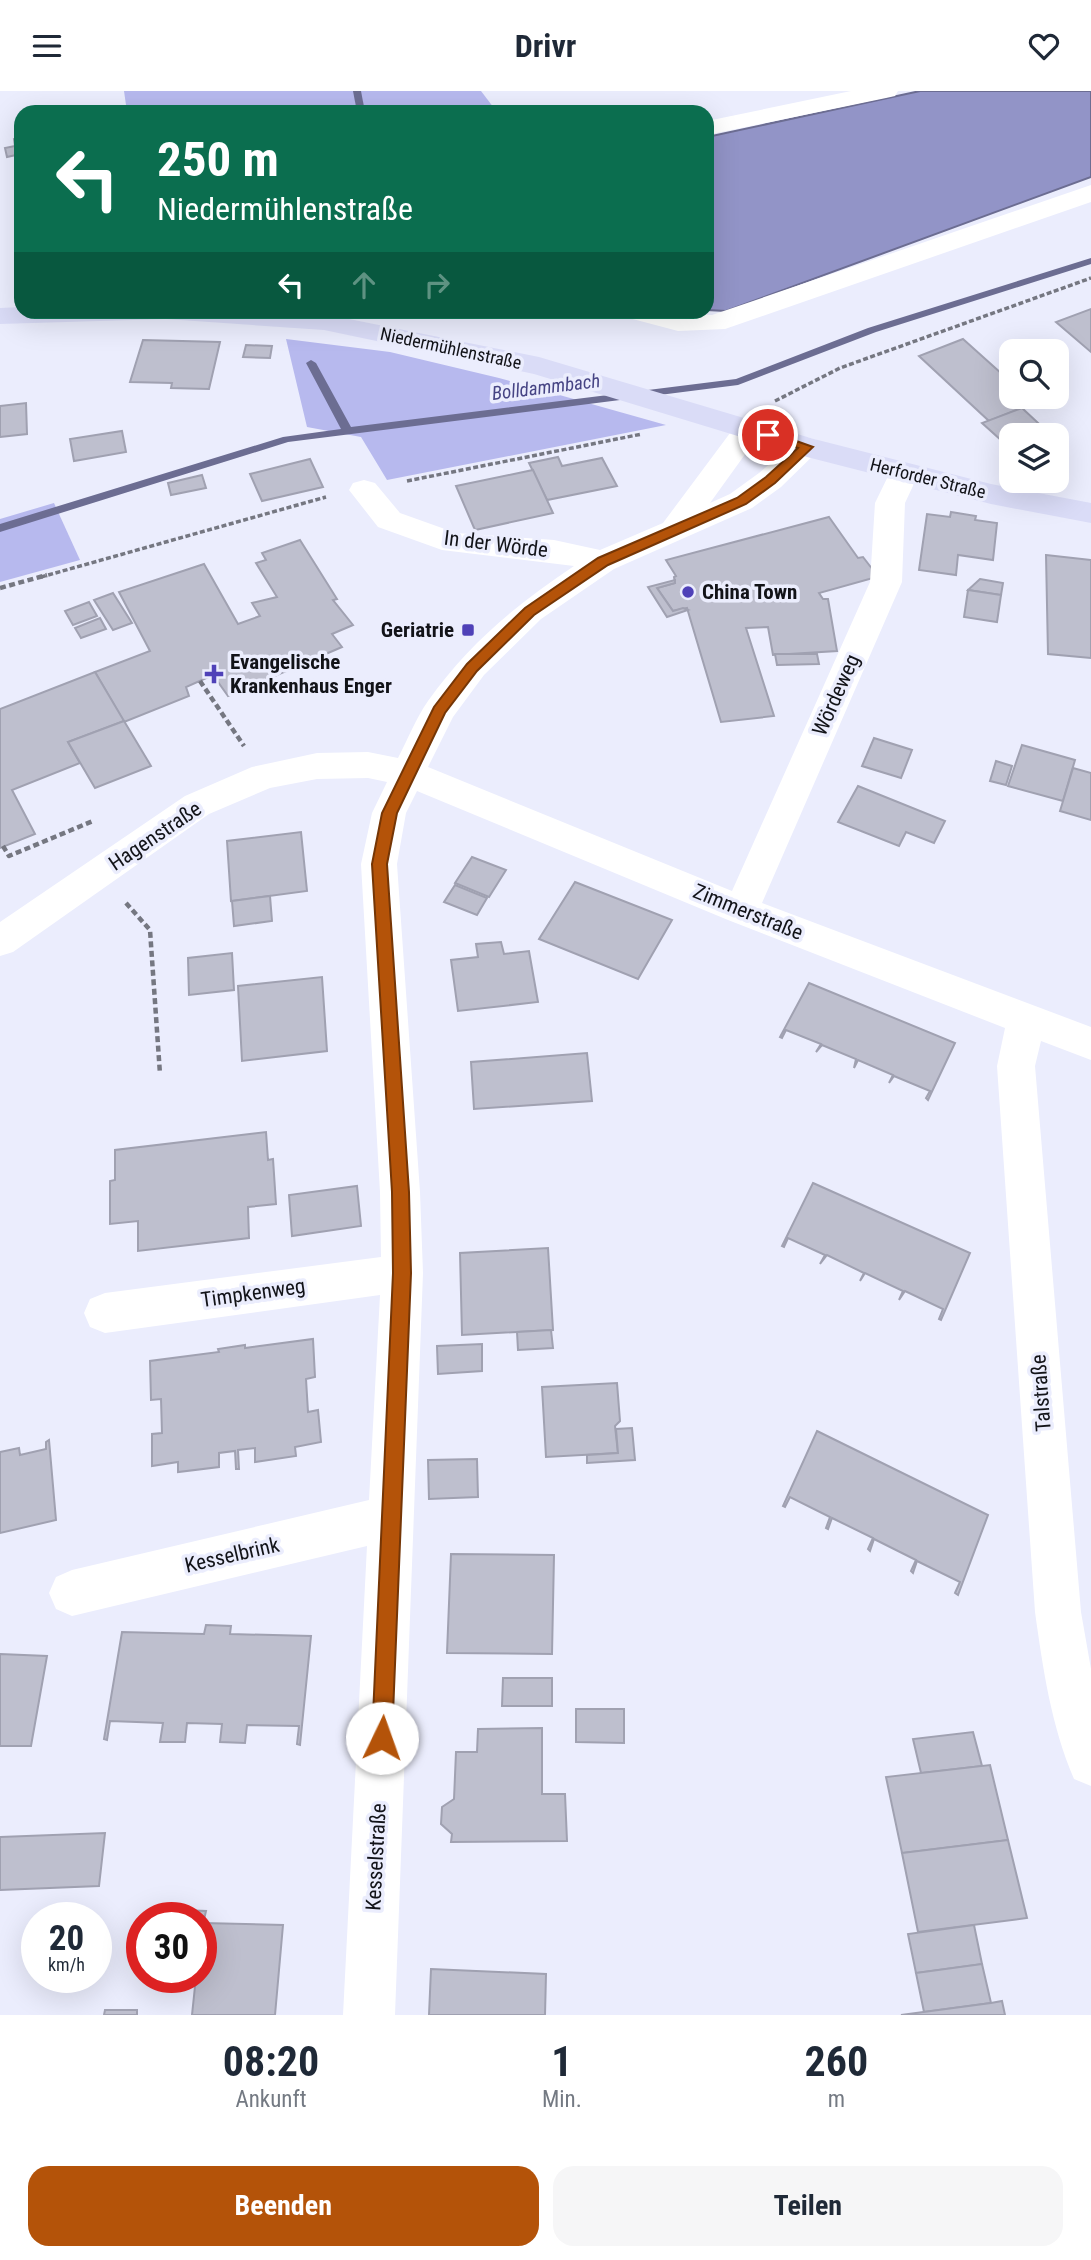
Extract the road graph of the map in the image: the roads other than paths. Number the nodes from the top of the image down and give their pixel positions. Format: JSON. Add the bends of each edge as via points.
{"nodes":[{"id":1,"x":886,"y":91,"type":"edge"},
{"id":2,"x":714,"y":127,"type":"edge"},
{"id":3,"x":1091,"y":193,"type":"edge"},
{"id":4,"x":290,"y":319,"type":"edge"},
{"id":5,"x":664,"y":319,"type":"edge"},
{"id":6,"x":749,"y":429,"type":"junction"},
{"id":7,"x":807,"y":447,"type":"junction"},
{"id":8,"x":904,"y":473,"type":"junction"},
{"id":9,"x":364,"y":490,"type":"dead end"},
{"id":10,"x":1091,"y":513,"type":"edge"},
{"id":11,"x":674,"y":530,"type":"junction"},
{"id":12,"x":603,"y":561,"type":"junction"},
{"id":13,"x":408,"y":773,"type":"junction"},
{"id":14,"x":741,"y":910,"type":"junction"},
{"id":15,"x":0,"y":941,"type":"edge"},
{"id":16,"x":1026,"y":1021,"type":"junction"},
{"id":17,"x":1091,"y":1044,"type":"edge"},
{"id":18,"x":402,"y":1273,"type":"junction"},
{"id":19,"x":105,"y":1313,"type":"dead end"},
{"id":20,"x":392,"y":1517,"type":"junction"},
{"id":21,"x":72,"y":1593,"type":"dead end"},
{"id":22,"x":1091,"y":1762,"type":"edge"},
{"id":23,"x":369,"y":2015,"type":"edge"}],
"edges":[{"from":1,"to":2,"type":"street"},
{"from":3,"to":5,"type":"street","via":[[715,323]]},
{"from":4,"to":6,"type":"main road","name":"Niedermühlenstraße","via":[[539,366]]},
{"from":6,"to":7,"type":"main road","name":"Niedermühlenstraße"},
{"from":6,"to":11,"type":"street","name":"Kesselstraße"},
{"from":7,"to":8,"type":"main road","name":"Herforder Straße"},
{"from":7,"to":11,"type":"street","name":"Kesselstraße","via":[[741,501]]},
{"from":8,"to":10,"type":"main road","name":"Herforder Straße"},
{"from":8,"to":14,"type":"street","name":"Wördeweg","via":[[890,503],[886,582]]},
{"from":9,"to":12,"type":"street","name":"In der Wörde","via":[[389,520],[453,543],[554,551]]},
{"from":11,"to":12,"type":"street","name":"Kesselstraße"},
{"from":12,"to":13,"type":"street","name":"Kesselstraße","via":[[530,611],[472,667],[439,711]]},
{"from":13,"to":14,"type":"street","name":"Zimmerstraße"},
{"from":13,"to":15,"type":"street","name":"Hagenstraße","via":[[368,765],[330,765],[264,776],[197,805]]},
{"from":13,"to":18,"type":"street","name":"Kesselstraße","via":[[389,813],[379,864]]},
{"from":14,"to":16,"type":"street","name":"Zimmerstraße"},
{"from":16,"to":17,"type":"street","name":"Zimmerstraße"},
{"from":16,"to":22,"type":"street","name":"Talstraße","via":[[1016,1066],[1058,1612],[1072,1699]]},
{"from":18,"to":19,"type":"street","name":"Timpkenweg"},
{"from":18,"to":20,"type":"street","name":"Kesselstraße"},
{"from":20,"to":21,"type":"street","name":"Kesselbrink"},
{"from":20,"to":23,"type":"street","name":"Kesselstraße"}]}
